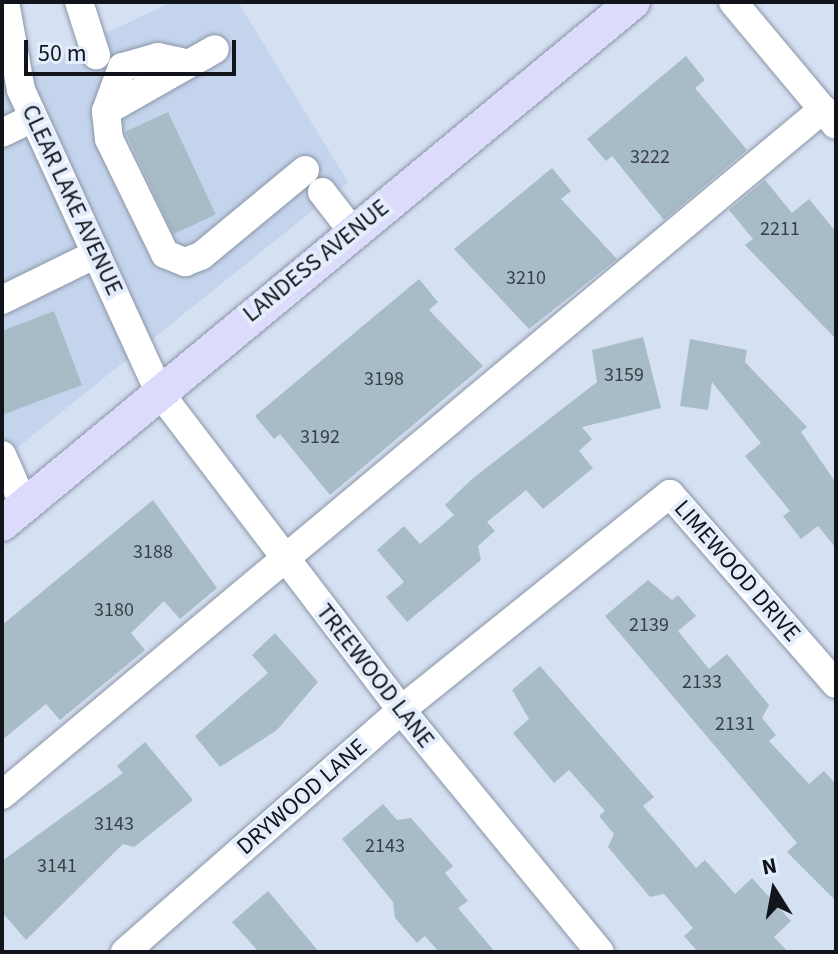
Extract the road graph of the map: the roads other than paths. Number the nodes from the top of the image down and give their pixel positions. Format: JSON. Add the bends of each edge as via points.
{"nodes":[{"id":1,"x":5,"y":2,"type":"edge"},
{"id":2,"x":79,"y":2,"type":"edge"},
{"id":3,"x":633,"y":2,"type":"edge"},
{"id":4,"x":733,"y":2,"type":"edge"},
{"id":5,"x":215,"y":49,"type":"dead end"},
{"id":6,"x":96,"y":55,"type":"dead end"},
{"id":7,"x":829,"y":117,"type":"edge"},
{"id":8,"x":33,"y":118,"type":"junction"},
{"id":9,"x":2,"y":133,"type":"edge"},
{"id":10,"x":305,"y":170,"type":"dead end"},
{"id":11,"x":322,"y":192,"type":"dead end"},
{"id":12,"x":352,"y":231,"type":"junction"},
{"id":13,"x":96,"y":254,"type":"junction"},
{"id":14,"x":2,"y":300,"type":"edge"},
{"id":15,"x":159,"y":392,"type":"junction"},
{"id":16,"x":2,"y":455,"type":"edge"},
{"id":17,"x":670,"y":494,"type":"joint"},
{"id":18,"x":13,"y":515,"type":"edge"},
{"id":19,"x":286,"y":559,"type":"junction"},
{"id":20,"x":836,"y":684,"type":"edge"},
{"id":21,"x":401,"y":710,"type":"junction"},
{"id":22,"x":2,"y":795,"type":"edge"},
{"id":23,"x":130,"y":950,"type":"edge"},
{"id":24,"x":600,"y":952,"type":"edge"}],
"edges":[{"from":1,"to":8,"type":"street","name":"CLEAR LAKE AVENUE","via":[[21,90]]},
{"from":2,"to":6,"type":"street"},
{"from":3,"to":12,"type":"main road","name":"LANDESS AVENUE"},
{"from":4,"to":7,"type":"street"},
{"from":5,"to":10,"type":"street","via":[[181,62],[158,57],[122,67],[106,111],[109,139],[157,242],[174,261],[201,256]]},
{"from":7,"to":19,"type":"street"},
{"from":8,"to":9,"type":"street"},
{"from":8,"to":13,"type":"street","name":"CLEAR LAKE AVENUE"},
{"from":11,"to":12,"type":"street"},
{"from":12,"to":15,"type":"main road","name":"LANDESS AVENUE"},
{"from":13,"to":14,"type":"street"},
{"from":13,"to":15,"type":"street","name":"CLEAR LAKE AVENUE"},
{"from":15,"to":18,"type":"main road","name":"LANDESS AVENUE"},
{"from":15,"to":19,"type":"street","name":"TREEWOOD LANE"},
{"from":16,"to":18,"type":"street"},
{"from":17,"to":20,"type":"street","name":"LIMEWOOD DRIVE"},
{"from":17,"to":21,"type":"street","name":"DRYWOOD LANE"},
{"from":19,"to":21,"type":"street","name":"TREEWOOD LANE"},
{"from":19,"to":22,"type":"street"},
{"from":21,"to":23,"type":"street","name":"DRYWOOD LANE"},
{"from":21,"to":24,"type":"street","name":"TREEWOOD LANE"}]}
